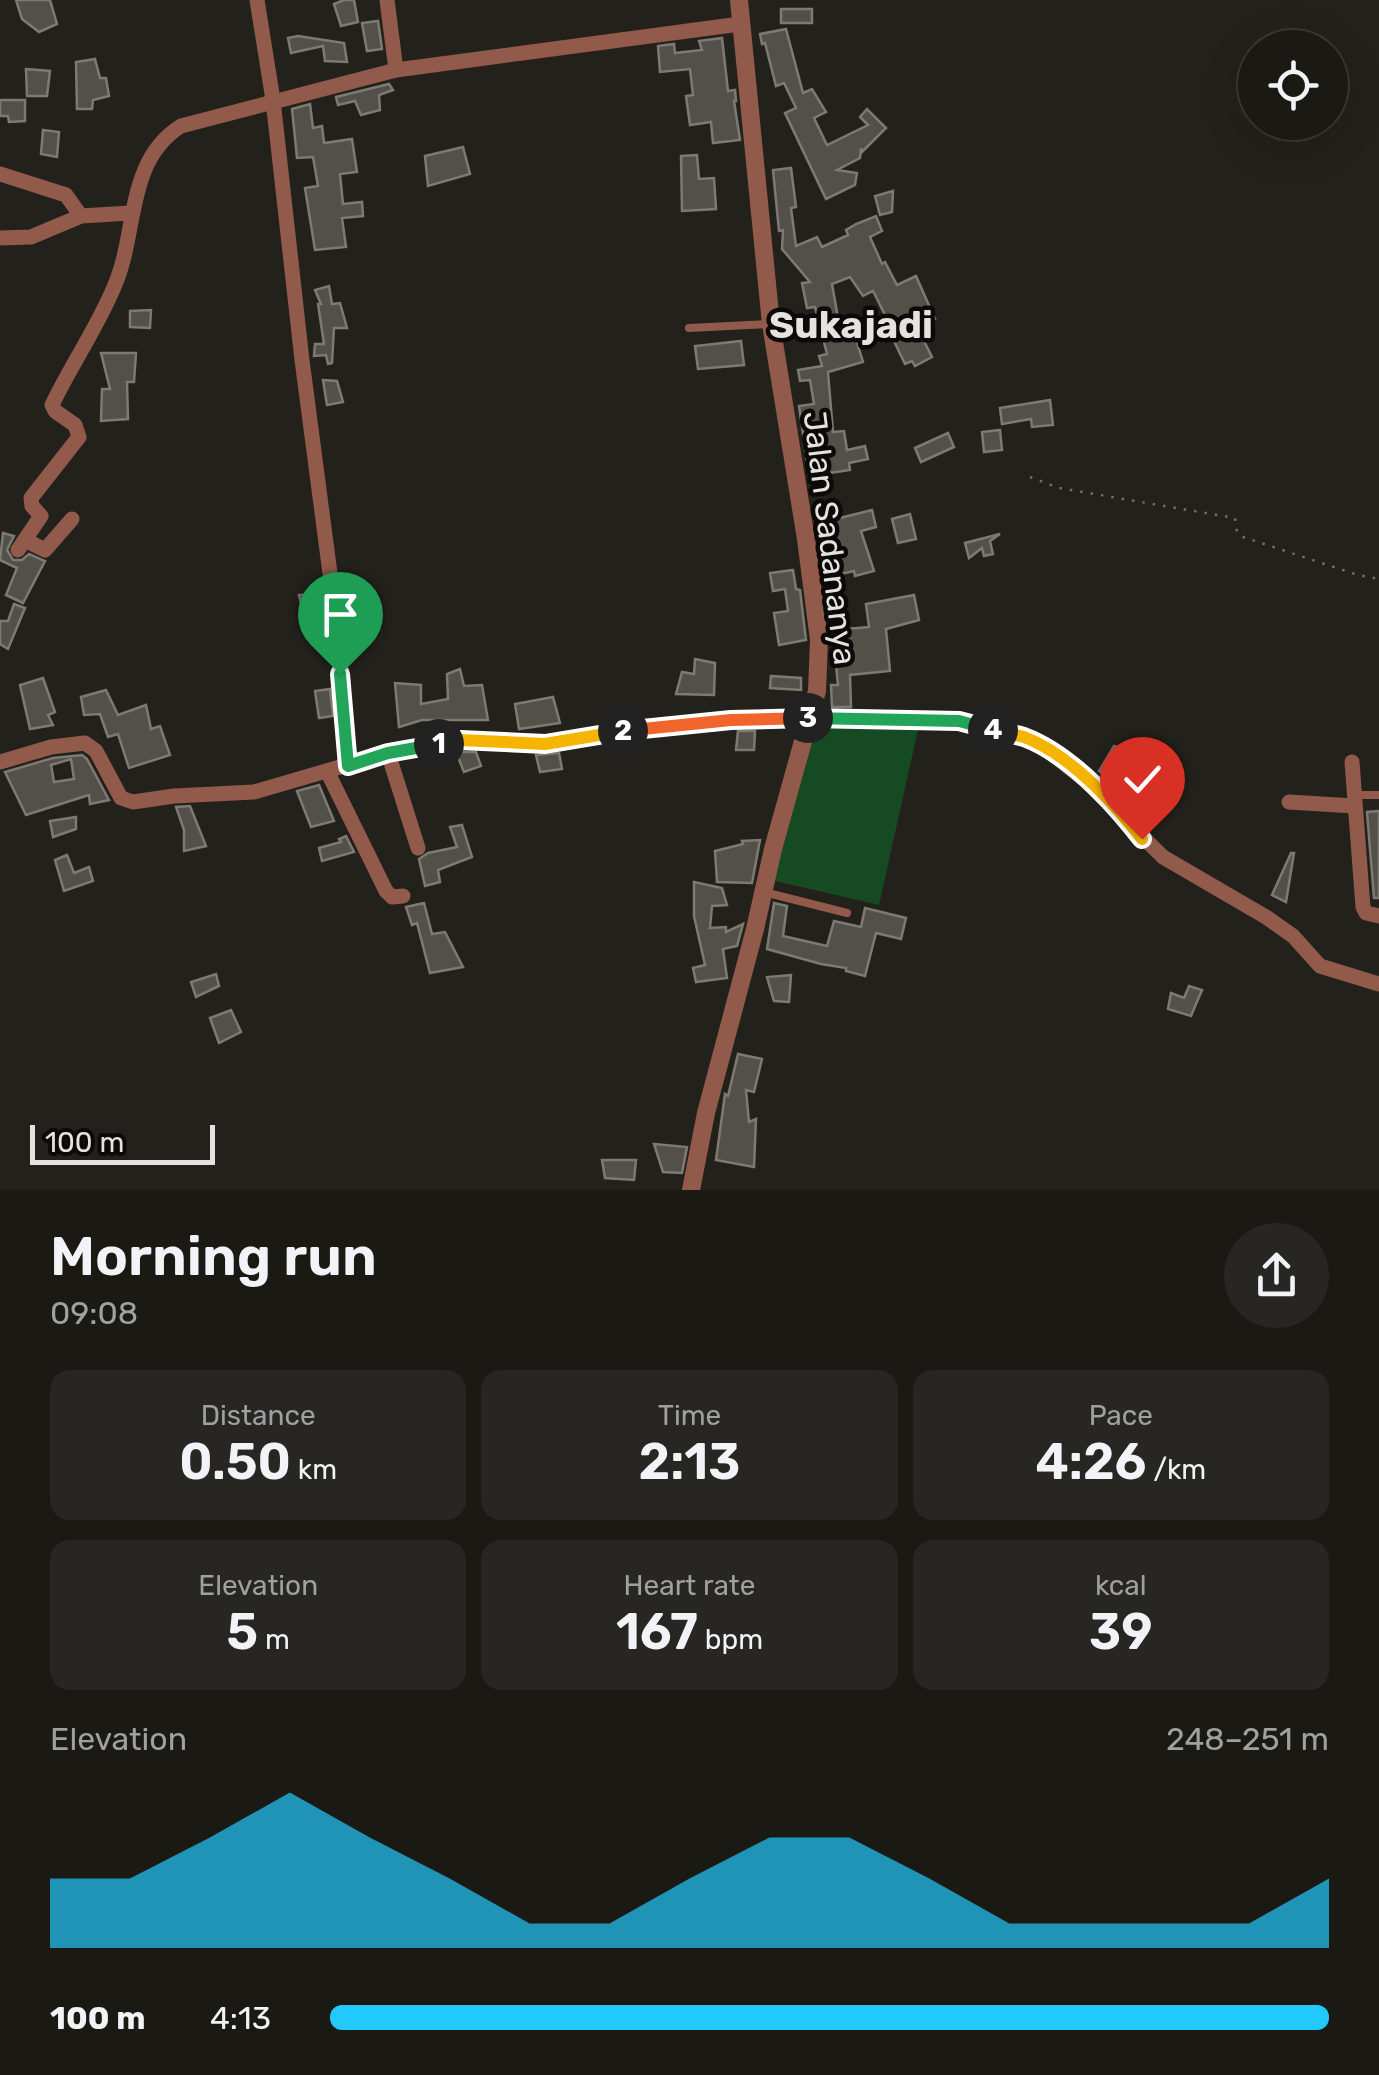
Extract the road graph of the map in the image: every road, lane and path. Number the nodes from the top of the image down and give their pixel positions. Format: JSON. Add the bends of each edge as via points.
{"nodes":[{"id":1,"x":257,"y":0,"type":"edge"},
{"id":2,"x":387,"y":0,"type":"edge"},
{"id":3,"x":739,"y":0,"type":"edge"},
{"id":4,"x":740,"y":24,"type":"junction"},
{"id":5,"x":396,"y":70,"type":"junction"},
{"id":6,"x":273,"y":100,"type":"junction"},
{"id":7,"x":0,"y":174,"type":"edge"},
{"id":8,"x":130,"y":212,"type":"junction"},
{"id":9,"x":81,"y":216,"type":"junction"},
{"id":10,"x":0,"y":238,"type":"edge"},
{"id":11,"x":771,"y":324,"type":"junction"},
{"id":12,"x":688,"y":328,"type":"dead end"},
{"id":13,"x":1030,"y":477,"type":"dead end"},
{"id":14,"x":72,"y":518,"type":"dead end"},
{"id":15,"x":1379,"y":579,"type":"edge"},
{"id":16,"x":810,"y":718,"type":"junction"},
{"id":17,"x":388,"y":753,"type":"junction"},
{"id":18,"x":0,"y":762,"type":"edge"},
{"id":19,"x":1352,"y":762,"type":"dead end"},
{"id":20,"x":348,"y":766,"type":"junction"},
{"id":21,"x":328,"y":773,"type":"junction"},
{"id":22,"x":1379,"y":795,"type":"edge"},
{"id":23,"x":1354,"y":801,"type":"junction"},
{"id":24,"x":1289,"y":802,"type":"dead end"},
{"id":25,"x":418,"y":848,"type":"dead end"},
{"id":26,"x":763,"y":892,"type":"junction"},
{"id":27,"x":403,"y":896,"type":"dead end"},
{"id":28,"x":847,"y":913,"type":"dead end"},
{"id":29,"x":1379,"y":916,"type":"edge"},
{"id":30,"x":1379,"y":984,"type":"edge"},
{"id":31,"x":692,"y":1190,"type":"edge"}],
"edges":[{"from":1,"to":6,"type":"street"},
{"from":2,"to":5,"type":"street"},
{"from":3,"to":4,"type":"street","name":"Jalan Sadananya"},
{"from":4,"to":5,"type":"street"},
{"from":4,"to":11,"type":"street","name":"Jalan Sadananya"},
{"from":5,"to":6,"type":"street"},
{"from":6,"to":8,"type":"street","via":[[164,136]]},
{"from":6,"to":20,"type":"street"},
{"from":7,"to":9,"type":"street","via":[[66,195]]},
{"from":8,"to":9,"type":"street"},
{"from":8,"to":14,"type":"street","via":[[116,286],[52,405],[75,425],[78,437],[32,498],[41,516],[22,545],[45,550]]},
{"from":9,"to":10,"type":"street","via":[[31,237]]},
{"from":11,"to":12,"type":"lane"},
{"from":11,"to":16,"type":"street","name":"Jalan Sadananya","via":[[819,640]]},
{"from":13,"to":15,"type":"path","via":[[1235,518],[1243,537]]},
{"from":16,"to":17,"type":"street","via":[[665,726],[545,744],[460,740]]},
{"from":16,"to":26,"type":"street","name":"Jalan Sadananya"},
{"from":16,"to":30,"type":"street","via":[[959,721],[1024,738],[1085,780],[1152,849],[1266,916],[1320,966]]},
{"from":17,"to":20,"type":"street"},
{"from":17,"to":25,"type":"street"},
{"from":18,"to":21,"type":"street","via":[[85,742],[129,802],[254,792]]},
{"from":19,"to":23,"type":"street"},
{"from":20,"to":21,"type":"street"},
{"from":21,"to":27,"type":"street","via":[[386,891]]},
{"from":22,"to":23,"type":"lane"},
{"from":23,"to":24,"type":"street"},
{"from":23,"to":29,"type":"street","via":[[1362,907]]},
{"from":26,"to":28,"type":"lane"},
{"from":26,"to":31,"type":"street","name":"Jalan Sadananya"}]}
